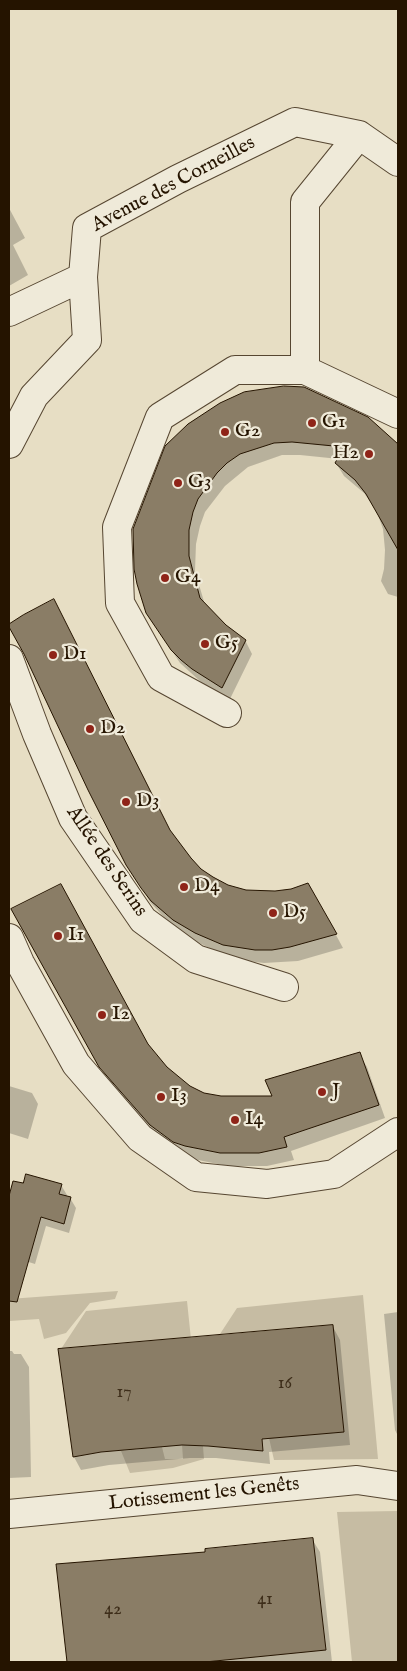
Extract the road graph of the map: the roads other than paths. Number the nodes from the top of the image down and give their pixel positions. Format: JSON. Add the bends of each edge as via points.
{"nodes":[{"id":1,"x":359,"y":134,"type":"junction"},
{"id":2,"x":398,"y":162,"type":"edge"},
{"id":3,"x":83,"y":277,"type":"junction"},
{"id":4,"x":9,"y":312,"type":"edge"},
{"id":5,"x":305,"y":370,"type":"junction"},
{"id":6,"x":398,"y":414,"type":"edge"},
{"id":7,"x":9,"y":444,"type":"edge"},
{"id":8,"x":9,"y":659,"type":"edge"},
{"id":9,"x":227,"y":713,"type":"dead end"},
{"id":10,"x":9,"y":938,"type":"edge"},
{"id":11,"x":284,"y":987,"type":"dead end"},
{"id":12,"x":398,"y":1132,"type":"edge"},
{"id":13,"x":398,"y":1486,"type":"edge"},
{"id":14,"x":9,"y":1514,"type":"edge"}],
"edges":[{"from":1,"to":2,"type":"street","name":"Avenue des Corneilles"},
{"from":1,"to":3,"type":"street","name":"Avenue des Corneilles","via":[[295,122],[178,178],[87,228]]},
{"from":1,"to":5,"type":"street","via":[[304,202]]},
{"from":3,"to":4,"type":"street"},
{"from":3,"to":7,"type":"street","name":"Avenue des Corneilles","via":[[87,340],[34,396]]},
{"from":5,"to":6,"type":"street"},
{"from":5,"to":9,"type":"street","via":[[235,370],[160,417],[118,527],[120,603],[162,677]]},
{"from":8,"to":11,"type":"street","name":"Allée des Serins","via":[[73,818],[143,920],[196,959]]},
{"from":10,"to":12,"type":"street","via":[[76,1064],[140,1138],[196,1177],[267,1184],[334,1174]]},
{"from":13,"to":14,"type":"street","name":"Lotissement les Genêts","via":[[357,1480]]}]}
